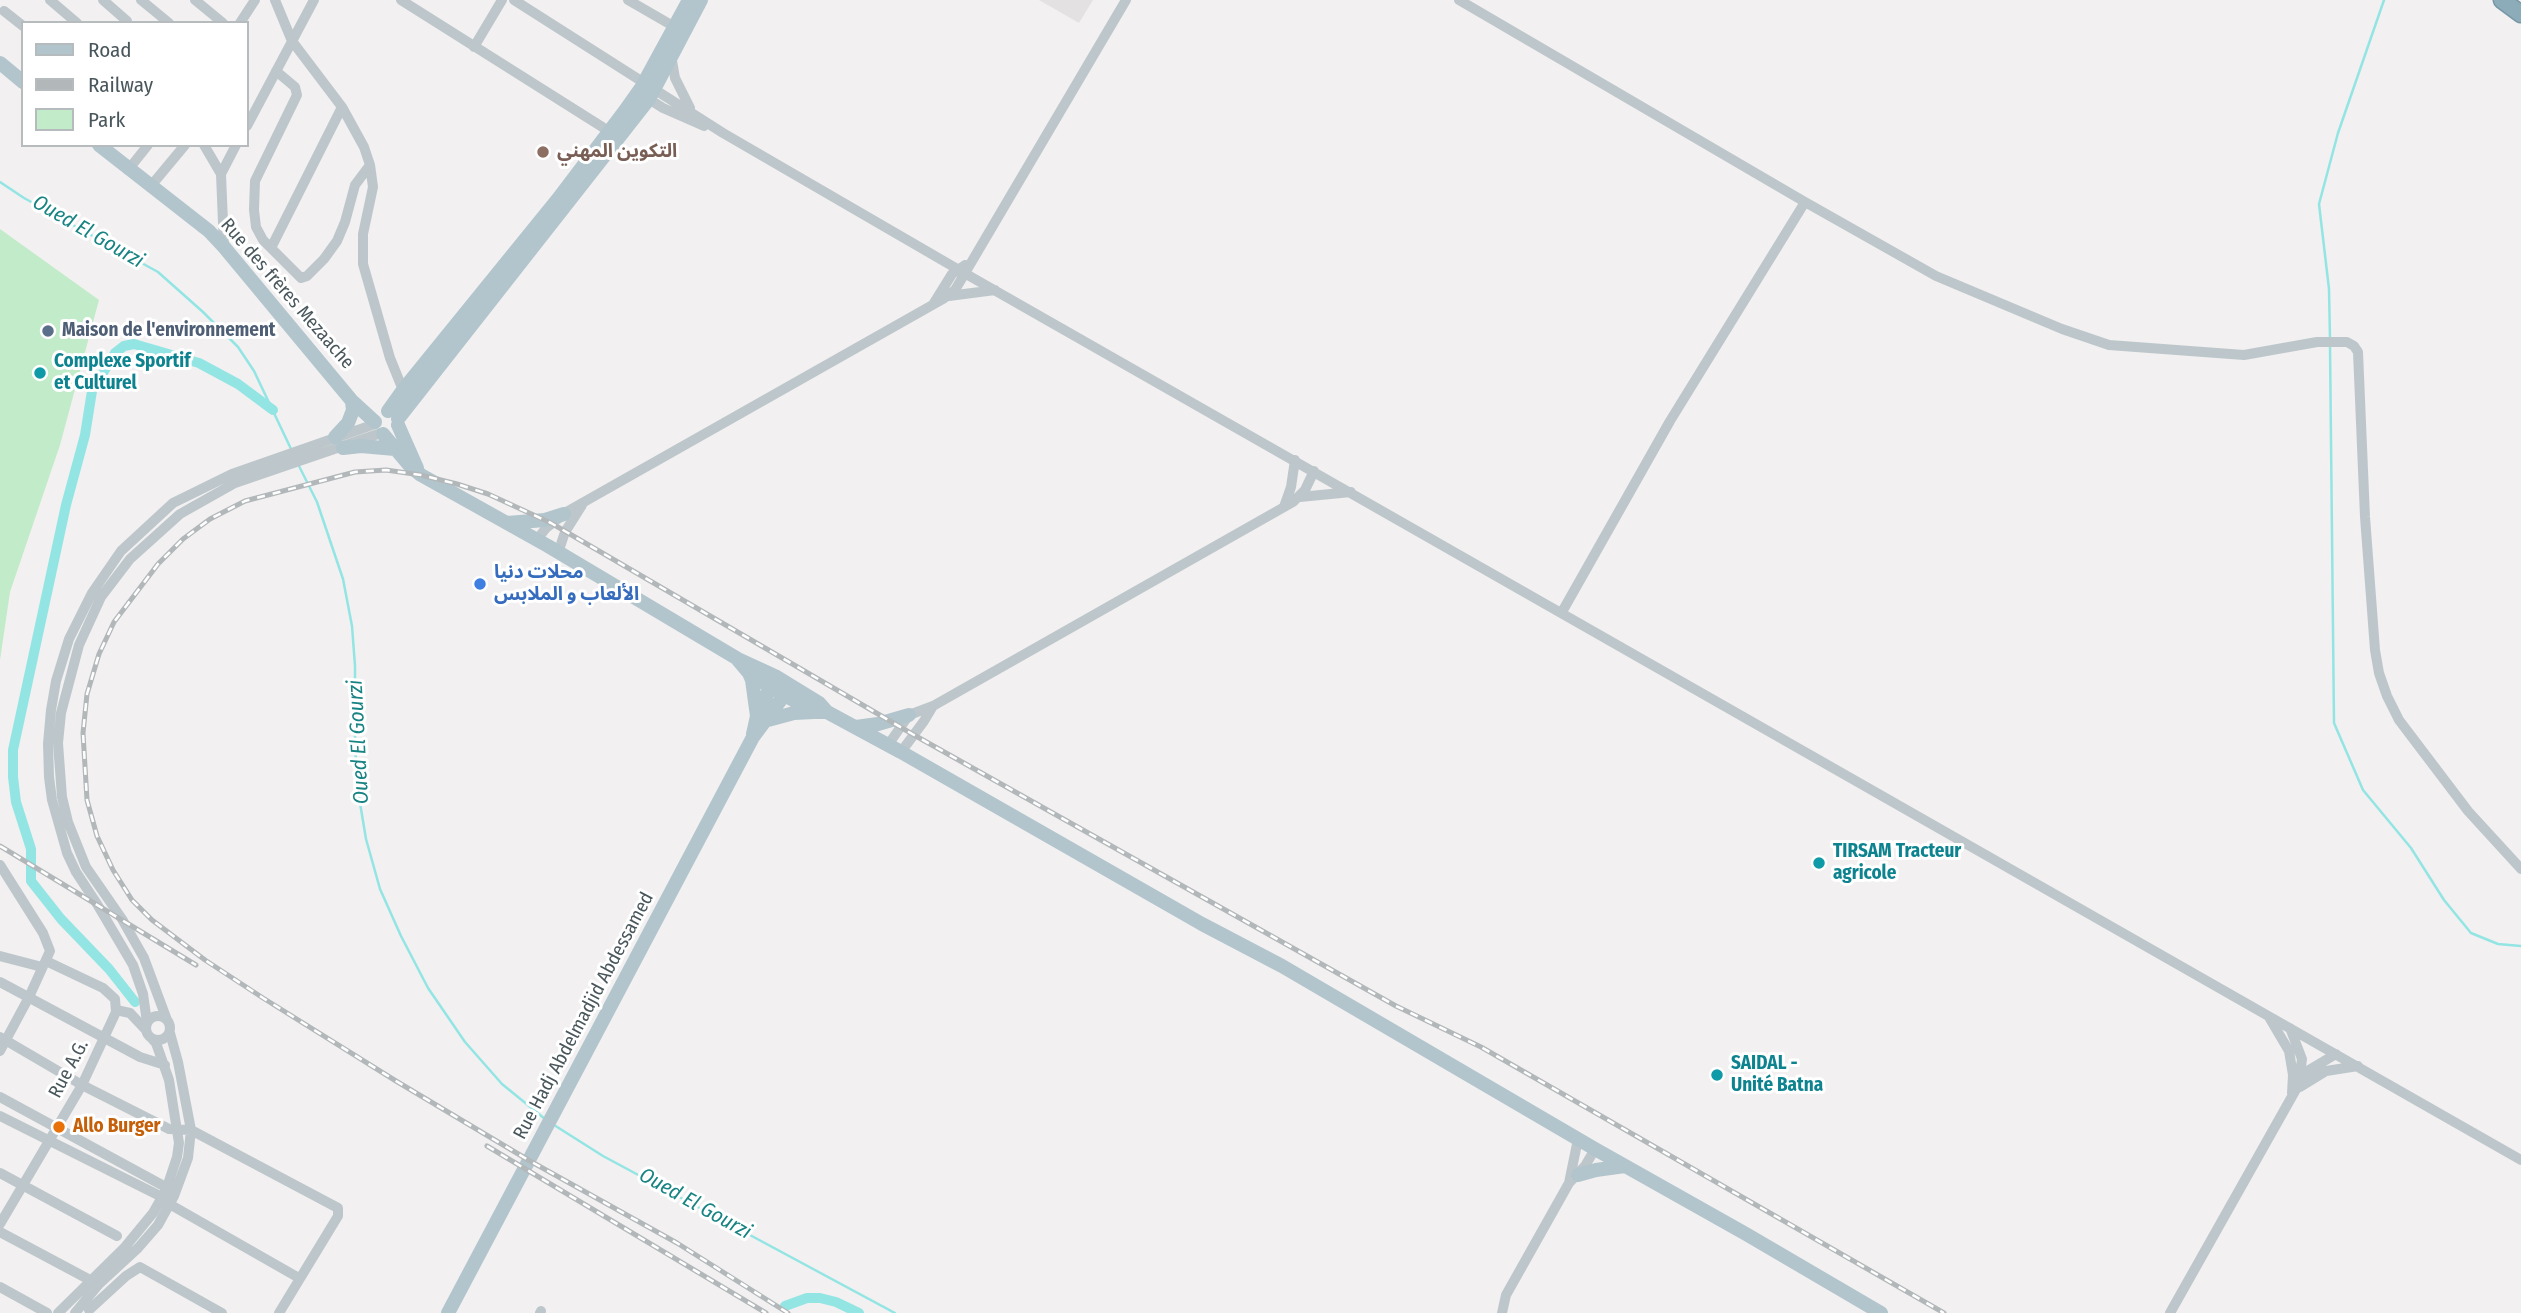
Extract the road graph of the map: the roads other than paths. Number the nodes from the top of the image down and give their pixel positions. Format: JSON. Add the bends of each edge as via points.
{"nodes":[{"id":1,"x":13,"y":0,"type":"edge"},
{"id":2,"x":50,"y":0,"type":"edge"},
{"id":3,"x":103,"y":0,"type":"edge"},
{"id":4,"x":195,"y":0,"type":"edge"},
{"id":5,"x":255,"y":0,"type":"edge"},
{"id":6,"x":275,"y":0,"type":"edge"},
{"id":7,"x":314,"y":0,"type":"edge"},
{"id":8,"x":401,"y":0,"type":"edge"},
{"id":9,"x":502,"y":0,"type":"edge"},
{"id":10,"x":628,"y":0,"type":"edge"},
{"id":11,"x":689,"y":0,"type":"edge"},
{"id":12,"x":701,"y":0,"type":"edge"},
{"id":13,"x":1126,"y":0,"type":"edge"},
{"id":14,"x":1459,"y":0,"type":"edge"},
{"id":15,"x":2502,"y":0,"type":"edge"},
{"id":16,"x":142,"y":1,"type":"edge"},
{"id":17,"x":522,"y":2,"type":"edge"},
{"id":18,"x":2,"y":13,"type":"edge"},
{"id":19,"x":2521,"y":14,"type":"edge"},
{"id":20,"x":75,"y":21,"type":"edge"},
{"id":21,"x":125,"y":21,"type":"edge"},
{"id":22,"x":127,"y":21,"type":"edge"},
{"id":23,"x":167,"y":21,"type":"edge"},
{"id":24,"x":219,"y":21,"type":"edge"},
{"id":25,"x":241,"y":21,"type":"edge"},
{"id":26,"x":21,"y":25,"type":"edge"},
{"id":27,"x":679,"y":29,"type":"junction"},
{"id":28,"x":292,"y":41,"type":"junction"},
{"id":29,"x":474,"y":47,"type":"junction"},
{"id":30,"x":671,"y":55,"type":"junction"},
{"id":31,"x":0,"y":63,"type":"edge"},
{"id":32,"x":276,"y":71,"type":"junction"},
{"id":33,"x":21,"y":80,"type":"edge"},
{"id":34,"x":646,"y":90,"type":"junction"},
{"id":35,"x":342,"y":107,"type":"junction"},
{"id":36,"x":694,"y":113,"type":"junction"},
{"id":37,"x":248,"y":124,"type":"edge"},
{"id":38,"x":723,"y":133,"type":"junction"},
{"id":39,"x":615,"y":135,"type":"junction"},
{"id":40,"x":101,"y":147,"type":"edge"},
{"id":41,"x":146,"y":147,"type":"edge"},
{"id":42,"x":183,"y":147,"type":"edge"},
{"id":43,"x":205,"y":147,"type":"edge"},
{"id":44,"x":235,"y":147,"type":"edge"},
{"id":45,"x":370,"y":165,"type":"junction"},
{"id":46,"x":128,"y":170,"type":"junction"},
{"id":47,"x":221,"y":174,"type":"junction"},
{"id":48,"x":150,"y":187,"type":"junction"},
{"id":49,"x":1805,"y":202,"type":"junction"},
{"id":50,"x":224,"y":247,"type":"junction"},
{"id":51,"x":271,"y":248,"type":"junction"},
{"id":52,"x":965,"y":268,"type":"junction"},
{"id":53,"x":995,"y":290,"type":"junction"},
{"id":54,"x":949,"y":296,"type":"junction"},
{"id":55,"x":934,"y":303,"type":"junction"},
{"id":56,"x":402,"y":390,"type":"junction"},
{"id":57,"x":348,"y":396,"type":"junction"},
{"id":58,"x":385,"y":422,"type":"junction"},
{"id":59,"x":339,"y":442,"type":"junction"},
{"id":60,"x":395,"y":449,"type":"junction"},
{"id":61,"x":1295,"y":460,"type":"junction"},
{"id":62,"x":266,"y":466,"type":"junction"},
{"id":63,"x":1314,"y":471,"type":"junction"},
{"id":64,"x":419,"y":472,"type":"junction"},
{"id":65,"x":1351,"y":492,"type":"junction"},
{"id":66,"x":1300,"y":498,"type":"junction"},
{"id":67,"x":584,"y":503,"type":"junction"},
{"id":68,"x":1284,"y":507,"type":"junction"},
{"id":69,"x":564,"y":514,"type":"junction"},
{"id":70,"x":504,"y":523,"type":"junction"},
{"id":71,"x":536,"y":541,"type":"junction"},
{"id":72,"x":558,"y":553,"type":"junction"},
{"id":73,"x":1562,"y":612,"type":"junction"},
{"id":74,"x":738,"y":659,"type":"junction"},
{"id":75,"x":749,"y":673,"type":"junction"},
{"id":76,"x":772,"y":682,"type":"junction"},
{"id":77,"x":788,"y":691,"type":"junction"},
{"id":78,"x":933,"y":706,"type":"junction"},
{"id":79,"x":822,"y":712,"type":"junction"},
{"id":80,"x":909,"y":715,"type":"junction"},
{"id":81,"x":762,"y":718,"type":"junction"},
{"id":82,"x":856,"y":727,"type":"junction"},
{"id":83,"x":895,"y":749,"type":"junction"},
{"id":84,"x":1,"y":867,"type":"edge"},
{"id":85,"x":2521,"y":869,"type":"edge"},
{"id":86,"x":0,"y":956,"type":"edge"},
{"id":87,"x":46,"y":960,"type":"junction"},
{"id":88,"x":0,"y":982,"type":"edge"},
{"id":89,"x":29,"y":998,"type":"junction"},
{"id":90,"x":116,"y":1004,"type":"junction"},
{"id":91,"x":2267,"y":1015,"type":"junction"},
{"id":92,"x":167,"y":1020,"type":"junction"},
{"id":93,"x":147,"y":1026,"type":"junction"},
{"id":94,"x":2290,"y":1028,"type":"junction"},
{"id":95,"x":170,"y":1033,"type":"junction"},
{"id":96,"x":106,"y":1037,"type":"junction"},
{"id":97,"x":153,"y":1040,"type":"junction"},
{"id":98,"x":2,"y":1043,"type":"edge"},
{"id":99,"x":2336,"y":1054,"type":"junction"},
{"id":100,"x":165,"y":1065,"type":"junction"},
{"id":101,"x":2358,"y":1066,"type":"junction"},
{"id":102,"x":82,"y":1085,"type":"junction"},
{"id":103,"x":2295,"y":1090,"type":"junction"},
{"id":104,"x":0,"y":1097,"type":"edge"},
{"id":105,"x":0,"y":1116,"type":"edge"},
{"id":106,"x":57,"y":1127,"type":"junction"},
{"id":107,"x":173,"y":1129,"type":"junction"},
{"id":108,"x":191,"y":1130,"type":"junction"},
{"id":109,"x":50,"y":1139,"type":"junction"},
{"id":110,"x":1578,"y":1139,"type":"junction"},
{"id":111,"x":1595,"y":1149,"type":"junction"},
{"id":112,"x":2521,"y":1160,"type":"edge"},
{"id":113,"x":1626,"y":1166,"type":"junction"},
{"id":114,"x":0,"y":1174,"type":"edge"},
{"id":115,"x":1574,"y":1179,"type":"junction"},
{"id":116,"x":22,"y":1185,"type":"junction"},
{"id":117,"x":168,"y":1197,"type":"junction"},
{"id":118,"x":0,"y":1224,"type":"edge"},
{"id":119,"x":0,"y":1233,"type":"edge"},
{"id":120,"x":117,"y":1236,"type":"dead end"},
{"id":121,"x":299,"y":1278,"type":"junction"},
{"id":122,"x":90,"y":1280,"type":"junction"},
{"id":123,"x":0,"y":1287,"type":"edge"},
{"id":124,"x":92,"y":1312,"type":"edge"},
{"id":125,"x":47,"y":1313,"type":"edge"},
{"id":126,"x":58,"y":1313,"type":"edge"},
{"id":127,"x":75,"y":1313,"type":"edge"},
{"id":128,"x":222,"y":1313,"type":"edge"},
{"id":129,"x":279,"y":1313,"type":"edge"},
{"id":130,"x":448,"y":1313,"type":"edge"},
{"id":131,"x":1502,"y":1313,"type":"edge"},
{"id":132,"x":1881,"y":1313,"type":"edge"},
{"id":133,"x":2170,"y":1313,"type":"edge"}],
"edges":[{"from":1,"to":18,"type":"street"},
{"from":2,"to":20,"type":"street"},
{"from":3,"to":21,"type":"street"},
{"from":4,"to":24,"type":"street"},
{"from":5,"to":25,"type":"street"},
{"from":6,"to":28,"type":"street"},
{"from":7,"to":28,"type":"street"},
{"from":8,"to":29,"type":"street"},
{"from":9,"to":29,"type":"street"},
{"from":10,"to":27,"type":"street"},
{"from":11,"to":27,"type":"main road"},
{"from":12,"to":27,"type":"main road"},
{"from":13,"to":52,"type":"street"},
{"from":14,"to":49,"type":"street"},
{"from":15,"to":19,"type":"highway"},
{"from":16,"to":22,"type":"street"},
{"from":16,"to":23,"type":"street"},
{"from":17,"to":34,"type":"street"},
{"from":18,"to":26,"type":"street"},
{"from":27,"to":30,"type":"main road"},
{"from":27,"to":34,"type":"main road"},
{"from":28,"to":32,"type":"street"},
{"from":28,"to":35,"type":"street"},
{"from":29,"to":39,"type":"street"},
{"from":30,"to":34,"type":"main road"},
{"from":30,"to":36,"type":"street","via":[[675,78]]},
{"from":31,"to":33,"type":"main road"},
{"from":32,"to":37,"type":"street"},
{"from":32,"to":51,"type":"street","via":[[297,92],[253,187],[256,227]]},
{"from":34,"to":36,"type":"street"},
{"from":34,"to":38,"type":"street","via":[[680,115]]},
{"from":34,"to":39,"type":"main road"},
{"from":35,"to":45,"type":"street"},
{"from":35,"to":51,"type":"street"},
{"from":36,"to":38,"type":"street"},
{"from":38,"to":52,"type":"street"},
{"from":39,"to":56,"type":"main road"},
{"from":39,"to":58,"type":"main road","via":[[415,394]]},
{"from":40,"to":46,"type":"main road","name":"Rue des frères Mezaache"},
{"from":41,"to":46,"type":"street"},
{"from":42,"to":48,"type":"street"},
{"from":43,"to":47,"type":"street"},
{"from":44,"to":47,"type":"street"},
{"from":45,"to":51,"type":"street","via":[[355,185],[337,241],[307,276],[301,278]]},
{"from":45,"to":56,"type":"street","via":[[373,187],[363,234],[363,264]]},
{"from":46,"to":48,"type":"main road","name":"Rue des frères Mezaache"},
{"from":47,"to":50,"type":"street"},
{"from":48,"to":50,"type":"main road","name":"Rue des frères Mezaache"},
{"from":49,"to":73,"type":"street","via":[[1671,421]]},
{"from":49,"to":85,"type":"street","via":[[1936,276],[2109,345],[2244,355],[2317,342],[2354,346],[2358,352],[2375,650],[2383,685],[2399,720],[2468,811]]},
{"from":50,"to":57,"type":"main road","name":"Rue des frères Mezaache"},
{"from":52,"to":53,"type":"street"},
{"from":52,"to":54,"type":"street"},
{"from":52,"to":55,"type":"street","via":[[945,284]]},
{"from":53,"to":54,"type":"street"},
{"from":53,"to":61,"type":"street"},
{"from":54,"to":55,"type":"street"},
{"from":55,"to":67,"type":"street"},
{"from":56,"to":58,"type":"main road"},
{"from":57,"to":58,"type":"main road","name":"Rue des frères Mezaache"},
{"from":57,"to":59,"type":"main road","via":[[353,410]]},
{"from":58,"to":59,"type":"street"},
{"from":58,"to":60,"type":"main road"},
{"from":58,"to":64,"type":"main road"},
{"from":59,"to":60,"type":"main road"},
{"from":59,"to":62,"type":"street"},
{"from":60,"to":64,"type":"main road"},
{"from":61,"to":63,"type":"street"},
{"from":61,"to":68,"type":"street"},
{"from":62,"to":92,"type":"street","via":[[180,513],[130,559],[89,620],[61,713],[59,773],[72,834],[86,867],[144,958]]},
{"from":62,"to":93,"type":"street","via":[[232,474],[173,503],[121,551],[79,616],[57,681],[48,744],[59,827],[76,872],[133,965]]},
{"from":63,"to":65,"type":"street"},
{"from":63,"to":66,"type":"street"},
{"from":64,"to":70,"type":"main road"},
{"from":65,"to":66,"type":"street"},
{"from":65,"to":73,"type":"street"},
{"from":66,"to":68,"type":"street"},
{"from":67,"to":69,"type":"street"},
{"from":67,"to":72,"type":"street"},
{"from":68,"to":78,"type":"street"},
{"from":69,"to":70,"type":"main road"},
{"from":69,"to":71,"type":"street"},
{"from":70,"to":71,"type":"main road"},
{"from":71,"to":72,"type":"main road"},
{"from":72,"to":74,"type":"main road"},
{"from":73,"to":91,"type":"street"},
{"from":74,"to":75,"type":"main road"},
{"from":74,"to":76,"type":"main road"},
{"from":75,"to":76,"type":"main road"},
{"from":75,"to":81,"type":"main road"},
{"from":76,"to":77,"type":"main road"},
{"from":76,"to":81,"type":"main road"},
{"from":77,"to":79,"type":"main road"},
{"from":77,"to":81,"type":"main road"},
{"from":78,"to":80,"type":"street"},
{"from":78,"to":83,"type":"street","via":[[924,722]]},
{"from":79,"to":81,"type":"main road"},
{"from":79,"to":82,"type":"main road"},
{"from":80,"to":82,"type":"main road"},
{"from":80,"to":83,"type":"street"},
{"from":81,"to":130,"type":"main road","name":"Rue Hadj Abdelmadjid Abdessamed"},
{"from":82,"to":83,"type":"main road"},
{"from":83,"to":110,"type":"main road","via":[[1306,979]]},
{"from":84,"to":87,"type":"street","via":[[43,933]]},
{"from":86,"to":87,"type":"street"},
{"from":87,"to":89,"type":"street"},
{"from":87,"to":90,"type":"street","via":[[103,988]]},
{"from":88,"to":89,"type":"street"},
{"from":89,"to":96,"type":"street"},
{"from":89,"to":98,"type":"street"},
{"from":90,"to":93,"type":"street"},
{"from":90,"to":96,"type":"street","name":"Rue A.G."},
{"from":91,"to":94,"type":"street"},
{"from":91,"to":103,"type":"street","via":[[2289,1051]]},
{"from":92,"to":93,"type":"street","via":[[157,1016]]},
{"from":92,"to":95,"type":"street"},
{"from":93,"to":97,"type":"street"},
{"from":94,"to":99,"type":"street"},
{"from":94,"to":103,"type":"street","via":[[2302,1059]]},
{"from":95,"to":97,"type":"street","via":[[161,1041]]},
{"from":95,"to":108,"type":"street"},
{"from":96,"to":100,"type":"street"},
{"from":96,"to":102,"type":"street","name":"Rue A.G."},
{"from":97,"to":100,"type":"street"},
{"from":98,"to":102,"type":"street"},
{"from":99,"to":101,"type":"street"},
{"from":99,"to":103,"type":"street","via":[[2309,1070]]},
{"from":100,"to":107,"type":"street"},
{"from":101,"to":103,"type":"street","via":[[2326,1071]]},
{"from":101,"to":112,"type":"street"},
{"from":102,"to":106,"type":"street","name":"Rue A.G."},
{"from":102,"to":107,"type":"street"},
{"from":103,"to":133,"type":"street"},
{"from":104,"to":106,"type":"street"},
{"from":105,"to":109,"type":"street"},
{"from":106,"to":109,"type":"street","name":"Rue A.G."},
{"from":106,"to":117,"type":"street","via":[[145,1178]]},
{"from":107,"to":108,"type":"street"},
{"from":107,"to":117,"type":"street","via":[[177,1157]]},
{"from":108,"to":117,"type":"street","via":[[188,1158]]},
{"from":108,"to":121,"type":"street","via":[[338,1208],[338,1216]]},
{"from":109,"to":116,"type":"street","name":"Rue A.G."},
{"from":109,"to":117,"type":"street"},
{"from":110,"to":111,"type":"main road"},
{"from":110,"to":115,"type":"street"},
{"from":111,"to":113,"type":"main road"},
{"from":111,"to":115,"type":"street"},
{"from":113,"to":115,"type":"main road"},
{"from":113,"to":132,"type":"main road"},
{"from":114,"to":116,"type":"street"},
{"from":115,"to":131,"type":"street","via":[[1506,1295]]},
{"from":116,"to":118,"type":"street","name":"Rue A.G."},
{"from":116,"to":120,"type":"street"},
{"from":117,"to":121,"type":"street"},
{"from":117,"to":122,"type":"street"},
{"from":117,"to":127,"type":"street","via":[[158,1225]]},
{"from":119,"to":122,"type":"street"},
{"from":121,"to":129,"type":"street"},
{"from":122,"to":126,"type":"street"},
{"from":123,"to":125,"type":"street"},
{"from":124,"to":128,"type":"street","via":[[126,1276],[141,1267]]}]}
